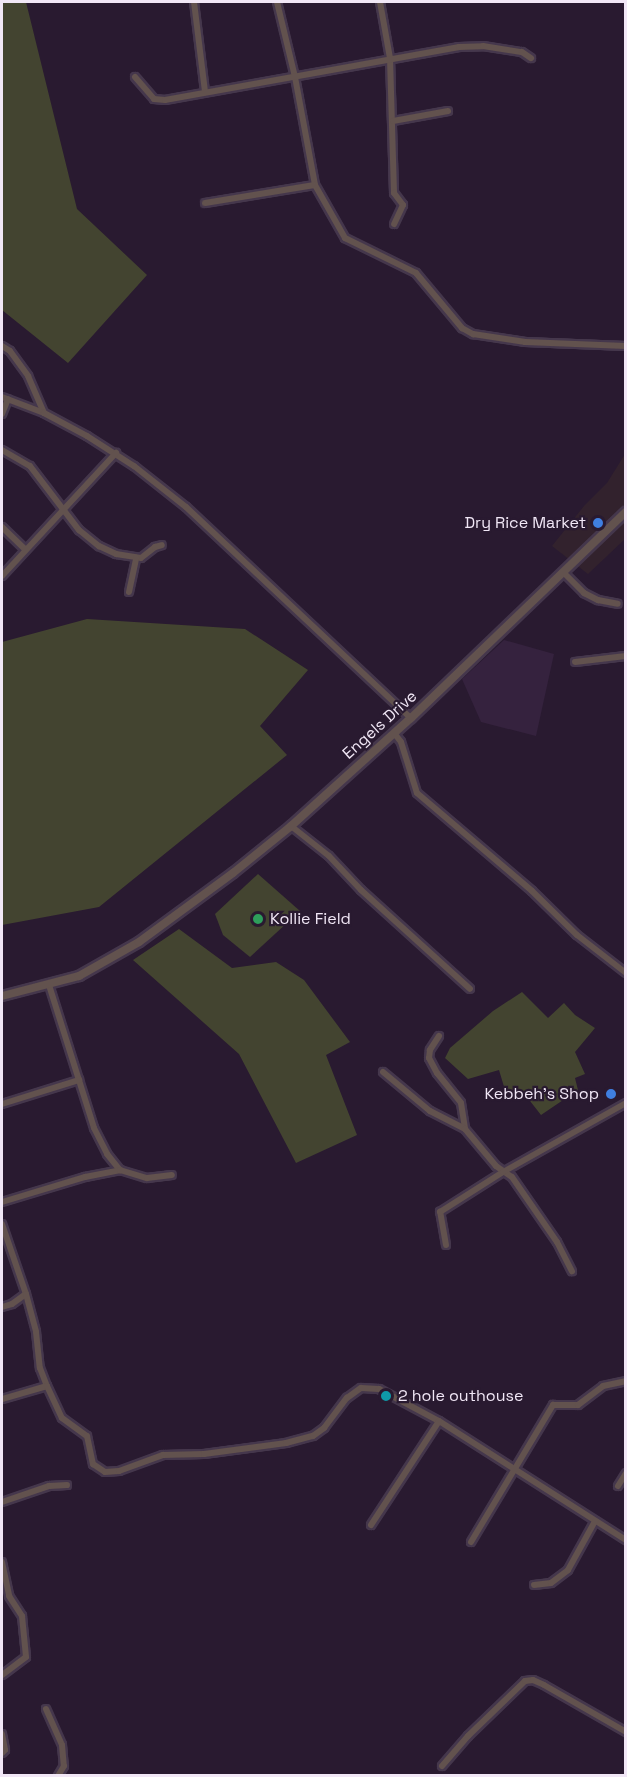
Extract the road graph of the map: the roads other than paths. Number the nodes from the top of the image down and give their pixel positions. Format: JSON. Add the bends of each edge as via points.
{"nodes":[{"id":1,"x":194,"y":2,"type":"edge"},
{"id":2,"x":277,"y":2,"type":"edge"},
{"id":3,"x":380,"y":2,"type":"edge"},
{"id":4,"x":390,"y":58,"type":"junction"},
{"id":5,"x":531,"y":58,"type":"dead end"},
{"id":6,"x":135,"y":76,"type":"dead end"},
{"id":7,"x":295,"y":77,"type":"junction"},
{"id":8,"x":205,"y":92,"type":"junction"},
{"id":9,"x":448,"y":111,"type":"dead end"},
{"id":10,"x":393,"y":122,"type":"junction"},
{"id":11,"x":315,"y":185,"type":"junction"},
{"id":12,"x":205,"y":203,"type":"dead end"},
{"id":13,"x":394,"y":224,"type":"dead end"},
{"id":14,"x":2,"y":346,"type":"edge"},
{"id":15,"x":626,"y":346,"type":"edge"},
{"id":16,"x":5,"y":398,"type":"edge"},
{"id":17,"x":44,"y":412,"type":"junction"},
{"id":18,"x":2,"y":414,"type":"edge"},
{"id":19,"x":2,"y":450,"type":"edge"},
{"id":20,"x":116,"y":453,"type":"junction"},
{"id":21,"x":63,"y":510,"type":"junction"},
{"id":22,"x":626,"y":512,"type":"edge"},
{"id":23,"x":2,"y":527,"type":"edge"},
{"id":24,"x":162,"y":545,"type":"dead end"},
{"id":25,"x":25,"y":549,"type":"junction"},
{"id":26,"x":136,"y":558,"type":"junction"},
{"id":27,"x":564,"y":572,"type":"junction"},
{"id":28,"x":2,"y":576,"type":"edge"},
{"id":29,"x":129,"y":592,"type":"dead end"},
{"id":30,"x":618,"y":604,"type":"dead end"},
{"id":31,"x":626,"y":656,"type":"edge"},
{"id":32,"x":575,"y":662,"type":"dead end"},
{"id":33,"x":411,"y":718,"type":"junction"},
{"id":34,"x":394,"y":734,"type":"junction"},
{"id":35,"x":291,"y":826,"type":"junction"},
{"id":36,"x":626,"y":973,"type":"edge"},
{"id":37,"x":49,"y":985,"type":"junction"},
{"id":38,"x":470,"y":989,"type":"dead end"},
{"id":39,"x":2,"y":996,"type":"edge"},
{"id":40,"x":439,"y":1036,"type":"dead end"},
{"id":41,"x":382,"y":1072,"type":"dead end"},
{"id":42,"x":79,"y":1080,"type":"junction"},
{"id":43,"x":626,"y":1103,"type":"edge"},
{"id":44,"x":2,"y":1104,"type":"edge"},
{"id":45,"x":465,"y":1129,"type":"junction"},
{"id":46,"x":120,"y":1170,"type":"junction"},
{"id":47,"x":504,"y":1172,"type":"junction"},
{"id":48,"x":172,"y":1174,"type":"dead end"},
{"id":49,"x":2,"y":1202,"type":"edge"},
{"id":50,"x":2,"y":1224,"type":"edge"},
{"id":51,"x":446,"y":1245,"type":"dead end"},
{"id":52,"x":572,"y":1271,"type":"dead end"},
{"id":53,"x":26,"y":1294,"type":"junction"},
{"id":54,"x":2,"y":1306,"type":"edge"},
{"id":55,"x":626,"y":1381,"type":"edge"},
{"id":56,"x":47,"y":1386,"type":"junction"},
{"id":57,"x":2,"y":1399,"type":"edge"},
{"id":58,"x":439,"y":1421,"type":"junction"},
{"id":59,"x":513,"y":1469,"type":"junction"},
{"id":60,"x":626,"y":1473,"type":"edge"},
{"id":61,"x":67,"y":1485,"type":"dead end"},
{"id":62,"x":618,"y":1486,"type":"dead end"},
{"id":63,"x":2,"y":1502,"type":"edge"},
{"id":64,"x":595,"y":1521,"type":"junction"},
{"id":65,"x":371,"y":1526,"type":"dead end"},
{"id":66,"x":626,"y":1540,"type":"edge"},
{"id":67,"x":471,"y":1542,"type":"dead end"},
{"id":68,"x":2,"y":1562,"type":"edge"},
{"id":69,"x":534,"y":1585,"type":"dead end"},
{"id":70,"x":5,"y":1597,"type":"edge"},
{"id":71,"x":2,"y":1675,"type":"edge"},
{"id":72,"x":46,"y":1709,"type":"dead end"},
{"id":73,"x":626,"y":1732,"type":"edge"},
{"id":74,"x":2,"y":1734,"type":"edge"},
{"id":75,"x":2,"y":1753,"type":"edge"},
{"id":76,"x":442,"y":1766,"type":"dead end"},
{"id":77,"x":58,"y":1776,"type":"edge"}],
"edges":[{"from":1,"to":8,"type":"street"},
{"from":2,"to":7,"type":"street"},
{"from":3,"to":4,"type":"street"},
{"from":4,"to":5,"type":"street","via":[[473,46],[522,52]]},
{"from":4,"to":7,"type":"street"},
{"from":4,"to":10,"type":"street"},
{"from":6,"to":8,"type":"street","via":[[154,99]]},
{"from":7,"to":8,"type":"street"},
{"from":7,"to":11,"type":"street"},
{"from":9,"to":10,"type":"street"},
{"from":10,"to":13,"type":"street","via":[[394,193],[403,206]]},
{"from":11,"to":12,"type":"street"},
{"from":11,"to":15,"type":"street","via":[[345,238],[416,273],[462,328],[473,334],[525,342]]},
{"from":14,"to":17,"type":"street","via":[[27,376]]},
{"from":16,"to":17,"type":"street"},
{"from":16,"to":18,"type":"street"},
{"from":17,"to":20,"type":"street"},
{"from":19,"to":21,"type":"street","via":[[30,466]]},
{"from":20,"to":21,"type":"street"},
{"from":20,"to":33,"type":"street","via":[[186,507]]},
{"from":21,"to":25,"type":"street"},
{"from":21,"to":26,"type":"street","via":[[99,546]]},
{"from":22,"to":27,"type":"street","name":"Engels Drive"},
{"from":23,"to":25,"type":"street"},
{"from":24,"to":26,"type":"street"},
{"from":25,"to":28,"type":"street"},
{"from":26,"to":29,"type":"street"},
{"from":27,"to":30,"type":"street","via":[[584,593]]},
{"from":27,"to":33,"type":"street","name":"Engels Drive"},
{"from":31,"to":32,"type":"street"},
{"from":33,"to":34,"type":"street","name":"Engels Drive"},
{"from":34,"to":35,"type":"street","name":"Engels Drive"},
{"from":34,"to":36,"type":"street","via":[[402,742],[417,793],[532,891],[577,935]]},
{"from":35,"to":37,"type":"street","name":"Engels Drive","via":[[139,942],[79,976]]},
{"from":35,"to":38,"type":"street","via":[[329,856]]},
{"from":37,"to":39,"type":"street"},
{"from":37,"to":42,"type":"street"},
{"from":40,"to":45,"type":"street","via":[[429,1058],[461,1103]]},
{"from":41,"to":45,"type":"street","via":[[430,1111]]},
{"from":42,"to":44,"type":"street"},
{"from":42,"to":46,"type":"street","via":[[94,1128]]},
{"from":43,"to":47,"type":"street"},
{"from":45,"to":47,"type":"street"},
{"from":46,"to":48,"type":"street","via":[[147,1178]]},
{"from":46,"to":49,"type":"street"},
{"from":47,"to":51,"type":"street","via":[[440,1212]]},
{"from":47,"to":52,"type":"street","via":[[524,1192]]},
{"from":50,"to":53,"type":"street"},
{"from":53,"to":54,"type":"street"},
{"from":53,"to":56,"type":"street"},
{"from":55,"to":59,"type":"street","via":[[603,1386],[578,1405],[553,1405]]},
{"from":56,"to":57,"type":"street"},
{"from":56,"to":58,"type":"street","via":[[62,1418],[87,1436],[93,1464],[105,1472],[163,1455],[204,1454],[313,1436],[361,1388],[379,1389]]},
{"from":58,"to":59,"type":"street"},
{"from":58,"to":65,"type":"street"},
{"from":59,"to":64,"type":"street"},
{"from":59,"to":67,"type":"street"},
{"from":60,"to":62,"type":"street"},
{"from":61,"to":63,"type":"street","via":[[49,1486]]},
{"from":64,"to":66,"type":"street"},
{"from":64,"to":69,"type":"street","via":[[568,1570],[551,1583]]},
{"from":68,"to":70,"type":"street"},
{"from":70,"to":71,"type":"street","via":[[22,1616],[26,1657]]},
{"from":72,"to":77,"type":"street","via":[[62,1745],[64,1766]]},
{"from":73,"to":76,"type":"street","via":[[544,1685],[525,1681]]},
{"from":74,"to":75,"type":"street"}]}
